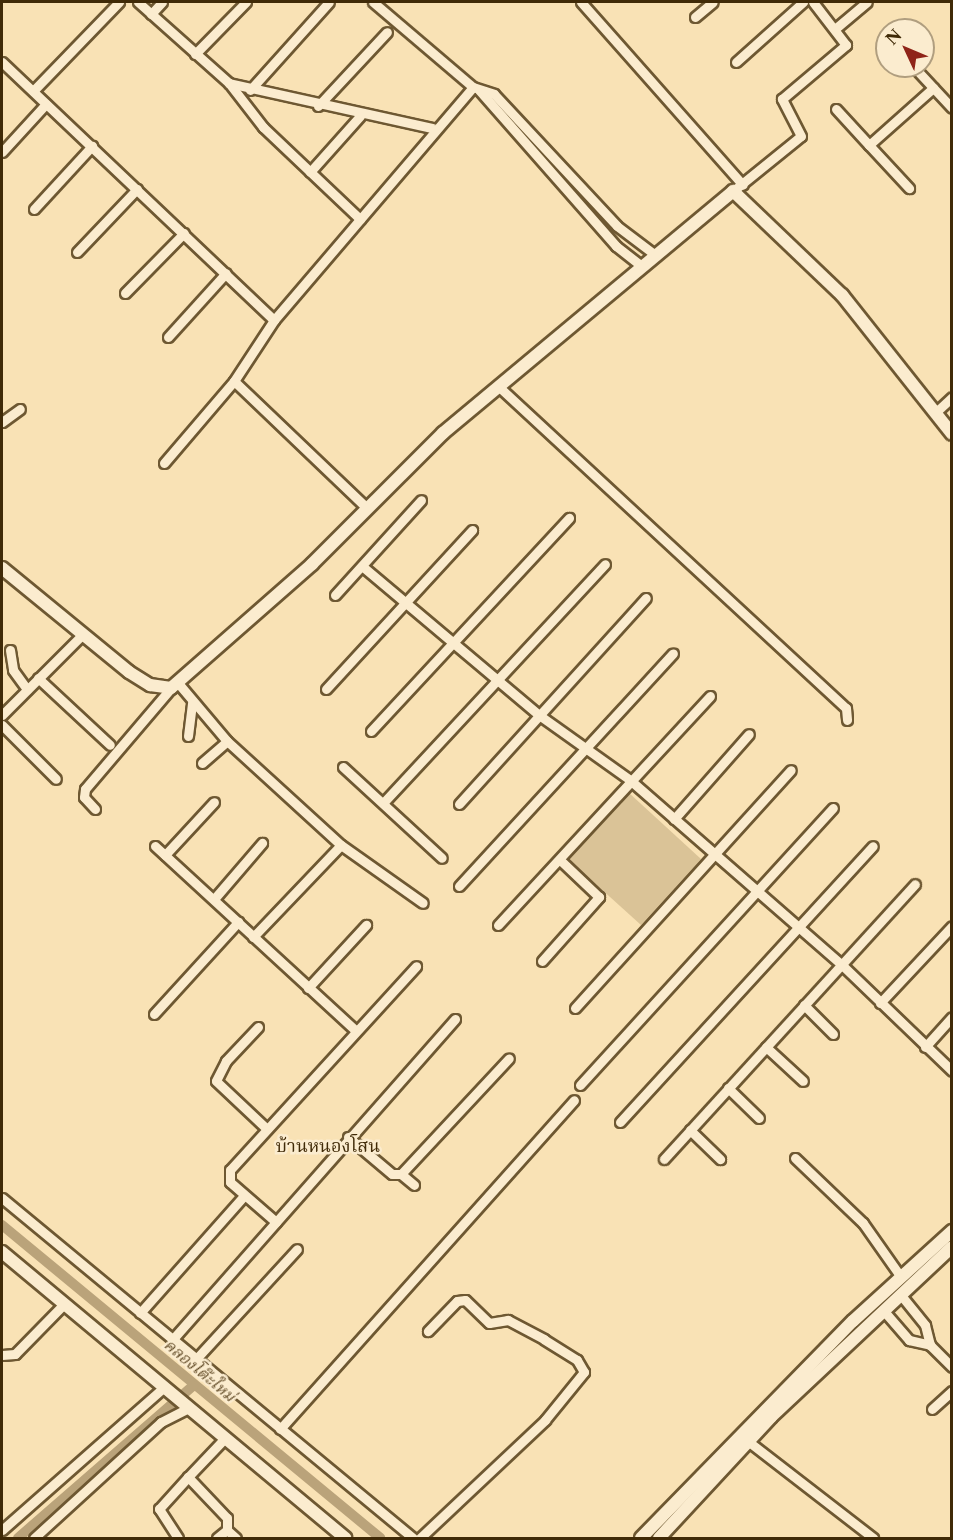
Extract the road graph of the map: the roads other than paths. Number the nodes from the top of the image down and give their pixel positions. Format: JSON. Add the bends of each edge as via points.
{"nodes":[{"id":1,"x":119,"y":2,"type":"edge"},
{"id":2,"x":138,"y":2,"type":"edge"},
{"id":3,"x":162,"y":2,"type":"edge"},
{"id":4,"x":246,"y":2,"type":"edge"},
{"id":5,"x":329,"y":2,"type":"edge"},
{"id":6,"x":373,"y":2,"type":"edge"},
{"id":7,"x":581,"y":2,"type":"edge"},
{"id":8,"x":713,"y":2,"type":"edge"},
{"id":9,"x":803,"y":2,"type":"edge"},
{"id":10,"x":813,"y":2,"type":"edge"},
{"id":11,"x":867,"y":2,"type":"edge"},
{"id":12,"x":151,"y":14,"type":"junction"},
{"id":13,"x":695,"y":17,"type":"dead end"},
{"id":14,"x":836,"y":28,"type":"junction"},
{"id":15,"x":387,"y":32,"type":"dead end"},
{"id":16,"x":195,"y":54,"type":"junction"},
{"id":17,"x":2,"y":62,"type":"edge"},
{"id":18,"x":736,"y":62,"type":"dead end"},
{"id":19,"x":924,"y":78,"type":"edge"},
{"id":20,"x":229,"y":83,"type":"junction"},
{"id":21,"x":476,"y":88,"type":"junction"},
{"id":22,"x":933,"y":88,"type":"junction"},
{"id":23,"x":250,"y":90,"type":"junction"},
{"id":24,"x":33,"y":91,"type":"junction"},
{"id":25,"x":46,"y":104,"type":"junction"},
{"id":26,"x":318,"y":106,"type":"junction"},
{"id":27,"x":951,"y":108,"type":"edge"},
{"id":28,"x":836,"y":109,"type":"dead end"},
{"id":29,"x":360,"y":116,"type":"junction"},
{"id":30,"x":432,"y":128,"type":"junction"},
{"id":31,"x":869,"y":145,"type":"junction"},
{"id":32,"x":92,"y":147,"type":"junction"},
{"id":33,"x":2,"y":152,"type":"edge"},
{"id":34,"x":310,"y":172,"type":"junction"},
{"id":35,"x":738,"y":188,"type":"junction"},
{"id":36,"x":909,"y":188,"type":"dead end"},
{"id":37,"x":137,"y":189,"type":"junction"},
{"id":38,"x":34,"y":209,"type":"dead end"},
{"id":39,"x":360,"y":219,"type":"junction"},
{"id":40,"x":184,"y":233,"type":"junction"},
{"id":41,"x":77,"y":252,"type":"dead end"},
{"id":42,"x":654,"y":254,"type":"junction"},
{"id":43,"x":640,"y":265,"type":"junction"},
{"id":44,"x":226,"y":273,"type":"junction"},
{"id":45,"x":125,"y":293,"type":"dead end"},
{"id":46,"x":274,"y":320,"type":"junction"},
{"id":47,"x":168,"y":337,"type":"dead end"},
{"id":48,"x":234,"y":381,"type":"junction"},
{"id":49,"x":498,"y":386,"type":"junction"},
{"id":50,"x":951,"y":397,"type":"edge"},
{"id":51,"x":20,"y":409,"type":"dead end"},
{"id":52,"x":935,"y":413,"type":"junction"},
{"id":53,"x":2,"y":422,"type":"edge"},
{"id":54,"x":951,"y":434,"type":"edge"},
{"id":55,"x":164,"y":463,"type":"dead end"},
{"id":56,"x":421,"y":500,"type":"dead end"},
{"id":57,"x":367,"y":508,"type":"junction"},
{"id":58,"x":569,"y":518,"type":"dead end"},
{"id":59,"x":471,"y":530,"type":"dead end"},
{"id":60,"x":604,"y":564,"type":"dead end"},
{"id":61,"x":362,"y":566,"type":"junction"},
{"id":62,"x":2,"y":568,"type":"edge"},
{"id":63,"x":335,"y":595,"type":"dead end"},
{"id":64,"x":646,"y":598,"type":"dead end"},
{"id":65,"x":406,"y":601,"type":"junction"},
{"id":66,"x":83,"y":634,"type":"junction"},
{"id":67,"x":453,"y":641,"type":"junction"},
{"id":68,"x":10,"y":650,"type":"dead end"},
{"id":69,"x":673,"y":654,"type":"dead end"},
{"id":70,"x":38,"y":678,"type":"junction"},
{"id":71,"x":497,"y":678,"type":"junction"},
{"id":72,"x":175,"y":686,"type":"junction"},
{"id":73,"x":27,"y":689,"type":"junction"},
{"id":74,"x":326,"y":689,"type":"dead end"},
{"id":75,"x":710,"y":696,"type":"dead end"},
{"id":76,"x":192,"y":702,"type":"junction"},
{"id":77,"x":2,"y":715,"type":"edge"},
{"id":78,"x":539,"y":716,"type":"junction"},
{"id":79,"x":847,"y":720,"type":"dead end"},
{"id":80,"x":2,"y":725,"type":"edge"},
{"id":81,"x":371,"y":731,"type":"dead end"},
{"id":82,"x":749,"y":734,"type":"dead end"},
{"id":83,"x":188,"y":736,"type":"dead end"},
{"id":84,"x":227,"y":741,"type":"junction"},
{"id":85,"x":110,"y":745,"type":"dead end"},
{"id":86,"x":584,"y":750,"type":"junction"},
{"id":87,"x":202,"y":763,"type":"dead end"},
{"id":88,"x":343,"y":767,"type":"dead end"},
{"id":89,"x":791,"y":770,"type":"dead end"},
{"id":90,"x":56,"y":779,"type":"dead end"},
{"id":91,"x":630,"y":780,"type":"junction"},
{"id":92,"x":213,"y":802,"type":"dead end"},
{"id":93,"x":383,"y":803,"type":"junction"},
{"id":94,"x":459,"y":804,"type":"dead end"},
{"id":95,"x":833,"y":808,"type":"dead end"},
{"id":96,"x":95,"y":809,"type":"dead end"},
{"id":97,"x":674,"y":819,"type":"junction"},
{"id":98,"x":262,"y":843,"type":"dead end"},
{"id":99,"x":340,"y":845,"type":"junction"},
{"id":100,"x":155,"y":846,"type":"dead end"},
{"id":101,"x":873,"y":846,"type":"dead end"},
{"id":102,"x":165,"y":855,"type":"junction"},
{"id":103,"x":713,"y":855,"type":"junction"},
{"id":104,"x":442,"y":858,"type":"dead end"},
{"id":105,"x":560,"y":860,"type":"junction"},
{"id":106,"x":915,"y":884,"type":"dead end"},
{"id":107,"x":459,"y":886,"type":"dead end"},
{"id":108,"x":755,"y":893,"type":"junction"},
{"id":109,"x":214,"y":899,"type":"junction"},
{"id":110,"x":423,"y":903,"type":"dead end"},
{"id":111,"x":238,"y":922,"type":"junction"},
{"id":112,"x":366,"y":925,"type":"dead end"},
{"id":113,"x":498,"y":925,"type":"dead end"},
{"id":114,"x":951,"y":926,"type":"edge"},
{"id":115,"x":800,"y":928,"type":"junction"},
{"id":116,"x":254,"y":937,"type":"junction"},
{"id":117,"x":542,"y":961,"type":"dead end"},
{"id":118,"x":841,"y":964,"type":"junction"},
{"id":119,"x":416,"y":966,"type":"dead end"},
{"id":120,"x":308,"y":988,"type":"junction"},
{"id":121,"x":880,"y":1004,"type":"junction"},
{"id":122,"x":804,"y":1005,"type":"junction"},
{"id":123,"x":575,"y":1008,"type":"dead end"},
{"id":124,"x":154,"y":1014,"type":"dead end"},
{"id":125,"x":951,"y":1017,"type":"edge"},
{"id":126,"x":455,"y":1019,"type":"dead end"},
{"id":127,"x":258,"y":1027,"type":"dead end"},
{"id":128,"x":355,"y":1030,"type":"junction"},
{"id":129,"x":833,"y":1034,"type":"dead end"},
{"id":130,"x":766,"y":1047,"type":"junction"},
{"id":131,"x":925,"y":1047,"type":"junction"},
{"id":132,"x":509,"y":1059,"type":"dead end"},
{"id":133,"x":951,"y":1071,"type":"edge"},
{"id":134,"x":803,"y":1081,"type":"dead end"},
{"id":135,"x":580,"y":1085,"type":"dead end"},
{"id":136,"x":728,"y":1088,"type":"junction"},
{"id":137,"x":574,"y":1100,"type":"dead end"},
{"id":138,"x":759,"y":1118,"type":"dead end"},
{"id":139,"x":620,"y":1122,"type":"dead end"},
{"id":140,"x":267,"y":1129,"type":"junction"},
{"id":141,"x":690,"y":1130,"type":"junction"},
{"id":142,"x":348,"y":1137,"type":"junction"},
{"id":143,"x":720,"y":1158,"type":"dead end"},
{"id":144,"x":795,"y":1158,"type":"dead end"},
{"id":145,"x":664,"y":1159,"type":"dead end"},
{"id":146,"x":401,"y":1174,"type":"junction"},
{"id":147,"x":414,"y":1185,"type":"dead end"},
{"id":148,"x":244,"y":1196,"type":"junction"},
{"id":149,"x":2,"y":1198,"type":"edge"},
{"id":150,"x":276,"y":1222,"type":"junction"},
{"id":151,"x":951,"y":1231,"type":"edge"},
{"id":152,"x":951,"y":1247,"type":"edge"},
{"id":153,"x":297,"y":1249,"type":"dead end"},
{"id":154,"x":2,"y":1252,"type":"edge"},
{"id":155,"x":901,"y":1277,"type":"junction"},
{"id":156,"x":900,"y":1294,"type":"junction"},
{"id":157,"x":64,"y":1304,"type":"junction"},
{"id":158,"x":883,"y":1310,"type":"junction"},
{"id":159,"x":140,"y":1313,"type":"junction"},
{"id":160,"x":428,"y":1331,"type":"dead end"},
{"id":161,"x":172,"y":1340,"type":"junction"},
{"id":162,"x":930,"y":1345,"type":"junction"},
{"id":163,"x":2,"y":1355,"type":"edge"},
{"id":164,"x":196,"y":1359,"type":"junction"},
{"id":165,"x":951,"y":1367,"type":"edge"},
{"id":166,"x":166,"y":1388,"type":"junction"},
{"id":167,"x":951,"y":1391,"type":"edge"},
{"id":168,"x":185,"y":1405,"type":"junction"},
{"id":169,"x":932,"y":1409,"type":"dead end"},
{"id":170,"x":280,"y":1429,"type":"junction"},
{"id":171,"x":225,"y":1438,"type":"junction"},
{"id":172,"x":749,"y":1442,"type":"junction"},
{"id":173,"x":188,"y":1477,"type":"junction"},
{"id":174,"x":2,"y":1530,"type":"edge"},
{"id":175,"x":227,"y":1530,"type":"junction"},
{"id":176,"x":178,"y":1538,"type":"edge"},
{"id":177,"x":34,"y":1539,"type":"edge"},
{"id":178,"x":217,"y":1539,"type":"edge"},
{"id":179,"x":236,"y":1539,"type":"edge"},
{"id":180,"x":345,"y":1539,"type":"edge"},
{"id":181,"x":413,"y":1539,"type":"edge"},
{"id":182,"x":420,"y":1539,"type":"edge"},
{"id":183,"x":641,"y":1539,"type":"edge"},
{"id":184,"x":659,"y":1539,"type":"edge"},
{"id":185,"x":873,"y":1539,"type":"edge"}],
"edges":[{"from":1,"to":24,"type":"street"},
{"from":2,"to":12,"type":"street"},
{"from":3,"to":12,"type":"street"},
{"from":4,"to":16,"type":"street"},
{"from":5,"to":23,"type":"street"},
{"from":6,"to":21,"type":"street"},
{"from":7,"to":35,"type":"street"},
{"from":8,"to":13,"type":"street"},
{"from":9,"to":18,"type":"street"},
{"from":10,"to":14,"type":"street"},
{"from":11,"to":14,"type":"street"},
{"from":12,"to":16,"type":"street"},
{"from":14,"to":35,"type":"street","via":[[846,45],[782,99],[801,136]]},
{"from":15,"to":26,"type":"street"},
{"from":16,"to":20,"type":"street"},
{"from":17,"to":24,"type":"street"},
{"from":19,"to":22,"type":"street"},
{"from":20,"to":23,"type":"street"},
{"from":20,"to":34,"type":"street","via":[[263,127]]},
{"from":21,"to":30,"type":"street"},
{"from":21,"to":42,"type":"street","via":[[494,94],[617,226]]},
{"from":21,"to":43,"type":"street","via":[[615,246]]},
{"from":22,"to":27,"type":"street"},
{"from":22,"to":31,"type":"street"},
{"from":23,"to":26,"type":"street"},
{"from":24,"to":25,"type":"street"},
{"from":25,"to":32,"type":"street"},
{"from":25,"to":33,"type":"street"},
{"from":26,"to":29,"type":"street"},
{"from":28,"to":31,"type":"street"},
{"from":29,"to":30,"type":"street"},
{"from":29,"to":34,"type":"street"},
{"from":30,"to":39,"type":"street"},
{"from":31,"to":36,"type":"street"},
{"from":32,"to":37,"type":"street"},
{"from":32,"to":38,"type":"street"},
{"from":34,"to":39,"type":"street"},
{"from":35,"to":42,"type":"street"},
{"from":35,"to":52,"type":"street","via":[[842,295]]},
{"from":37,"to":40,"type":"street"},
{"from":37,"to":41,"type":"street"},
{"from":39,"to":46,"type":"street"},
{"from":40,"to":44,"type":"street"},
{"from":40,"to":45,"type":"street"},
{"from":42,"to":43,"type":"street"},
{"from":43,"to":49,"type":"street"},
{"from":44,"to":46,"type":"street"},
{"from":44,"to":47,"type":"street"},
{"from":46,"to":48,"type":"street"},
{"from":48,"to":55,"type":"street"},
{"from":48,"to":57,"type":"street"},
{"from":49,"to":57,"type":"street"},
{"from":49,"to":79,"type":"street","via":[[838,701]]},
{"from":50,"to":52,"type":"street"},
{"from":51,"to":53,"type":"street"},
{"from":52,"to":54,"type":"street"},
{"from":56,"to":61,"type":"street"},
{"from":57,"to":72,"type":"street"},
{"from":58,"to":67,"type":"street"},
{"from":59,"to":65,"type":"street"},
{"from":60,"to":71,"type":"street"},
{"from":61,"to":63,"type":"street"},
{"from":61,"to":65,"type":"street"},
{"from":62,"to":66,"type":"street"},
{"from":64,"to":78,"type":"street"},
{"from":65,"to":67,"type":"street"},
{"from":65,"to":74,"type":"street"},
{"from":66,"to":70,"type":"street"},
{"from":66,"to":72,"type":"street","via":[[150,685]]},
{"from":67,"to":71,"type":"street"},
{"from":67,"to":81,"type":"street"},
{"from":68,"to":73,"type":"street","via":[[13,670]]},
{"from":69,"to":86,"type":"street"},
{"from":70,"to":73,"type":"street"},
{"from":70,"to":85,"type":"street"},
{"from":71,"to":78,"type":"street"},
{"from":71,"to":93,"type":"street"},
{"from":72,"to":76,"type":"street"},
{"from":72,"to":96,"type":"street","via":[[85,789],[84,797]]},
{"from":73,"to":77,"type":"street"},
{"from":75,"to":91,"type":"street"},
{"from":76,"to":83,"type":"street"},
{"from":76,"to":84,"type":"street"},
{"from":78,"to":86,"type":"street"},
{"from":78,"to":94,"type":"street"},
{"from":80,"to":90,"type":"street"},
{"from":82,"to":97,"type":"street"},
{"from":84,"to":87,"type":"street"},
{"from":84,"to":99,"type":"street"},
{"from":86,"to":91,"type":"street"},
{"from":86,"to":107,"type":"street"},
{"from":88,"to":93,"type":"street"},
{"from":89,"to":103,"type":"street"},
{"from":91,"to":97,"type":"street"},
{"from":91,"to":105,"type":"street"},
{"from":92,"to":102,"type":"street"},
{"from":93,"to":104,"type":"street"},
{"from":95,"to":108,"type":"street"},
{"from":97,"to":103,"type":"street"},
{"from":98,"to":109,"type":"street"},
{"from":99,"to":110,"type":"street"},
{"from":99,"to":116,"type":"street"},
{"from":100,"to":102,"type":"street"},
{"from":101,"to":115,"type":"street"},
{"from":102,"to":109,"type":"street"},
{"from":103,"to":108,"type":"street"},
{"from":103,"to":123,"type":"street"},
{"from":105,"to":113,"type":"street"},
{"from":105,"to":117,"type":"street","via":[[599,897]]},
{"from":106,"to":118,"type":"street"},
{"from":108,"to":115,"type":"street"},
{"from":108,"to":135,"type":"street"},
{"from":109,"to":111,"type":"street"},
{"from":111,"to":116,"type":"street"},
{"from":111,"to":124,"type":"street"},
{"from":112,"to":120,"type":"street"},
{"from":114,"to":121,"type":"street"},
{"from":115,"to":118,"type":"street"},
{"from":115,"to":139,"type":"street"},
{"from":116,"to":120,"type":"street"},
{"from":118,"to":121,"type":"street"},
{"from":118,"to":122,"type":"street"},
{"from":119,"to":128,"type":"street"},
{"from":120,"to":128,"type":"street"},
{"from":121,"to":131,"type":"street"},
{"from":122,"to":129,"type":"street"},
{"from":122,"to":130,"type":"street"},
{"from":125,"to":131,"type":"street"},
{"from":126,"to":142,"type":"street"},
{"from":127,"to":140,"type":"street","via":[[226,1061],[216,1081]]},
{"from":128,"to":140,"type":"street"},
{"from":130,"to":134,"type":"street"},
{"from":130,"to":136,"type":"street"},
{"from":131,"to":133,"type":"street"},
{"from":132,"to":146,"type":"street"},
{"from":136,"to":138,"type":"street"},
{"from":136,"to":141,"type":"street"},
{"from":137,"to":170,"type":"street"},
{"from":140,"to":148,"type":"street","via":[[228,1175]]},
{"from":141,"to":143,"type":"street"},
{"from":141,"to":145,"type":"street"},
{"from":142,"to":146,"type":"street","via":[[392,1174]]},
{"from":142,"to":150,"type":"street"},
{"from":144,"to":155,"type":"street","via":[[863,1223]]},
{"from":146,"to":147,"type":"street"},
{"from":148,"to":150,"type":"street"},
{"from":148,"to":159,"type":"street"},
{"from":149,"to":159,"type":"street"},
{"from":150,"to":161,"type":"street"},
{"from":151,"to":155,"type":"street"},
{"from":152,"to":156,"type":"street"},
{"from":153,"to":164,"type":"street"},
{"from":154,"to":157,"type":"street"},
{"from":155,"to":183,"type":"street"},
{"from":156,"to":158,"type":"street"},
{"from":156,"to":162,"type":"street","via":[[925,1324]]},
{"from":157,"to":163,"type":"street","via":[[15,1354]]},
{"from":157,"to":166,"type":"street"},
{"from":158,"to":162,"type":"street","via":[[909,1340]]},
{"from":158,"to":172,"type":"street"},
{"from":159,"to":161,"type":"street"},
{"from":160,"to":182,"type":"street","via":[[457,1301],[465,1300],[489,1323],[508,1320],[576,1360],[584,1371],[545,1420]]},
{"from":161,"to":164,"type":"street"},
{"from":162,"to":165,"type":"street"},
{"from":164,"to":170,"type":"street"},
{"from":166,"to":168,"type":"street"},
{"from":166,"to":174,"type":"street"},
{"from":167,"to":169,"type":"street"},
{"from":168,"to":171,"type":"street"},
{"from":168,"to":177,"type":"street","via":[[161,1422]]},
{"from":170,"to":181,"type":"street"},
{"from":171,"to":173,"type":"street"},
{"from":171,"to":180,"type":"street"},
{"from":172,"to":184,"type":"street"},
{"from":172,"to":185,"type":"street"},
{"from":173,"to":175,"type":"street","via":[[227,1518]]},
{"from":173,"to":176,"type":"street","via":[[159,1509]]},
{"from":175,"to":178,"type":"street"},
{"from":175,"to":179,"type":"street"}]}
